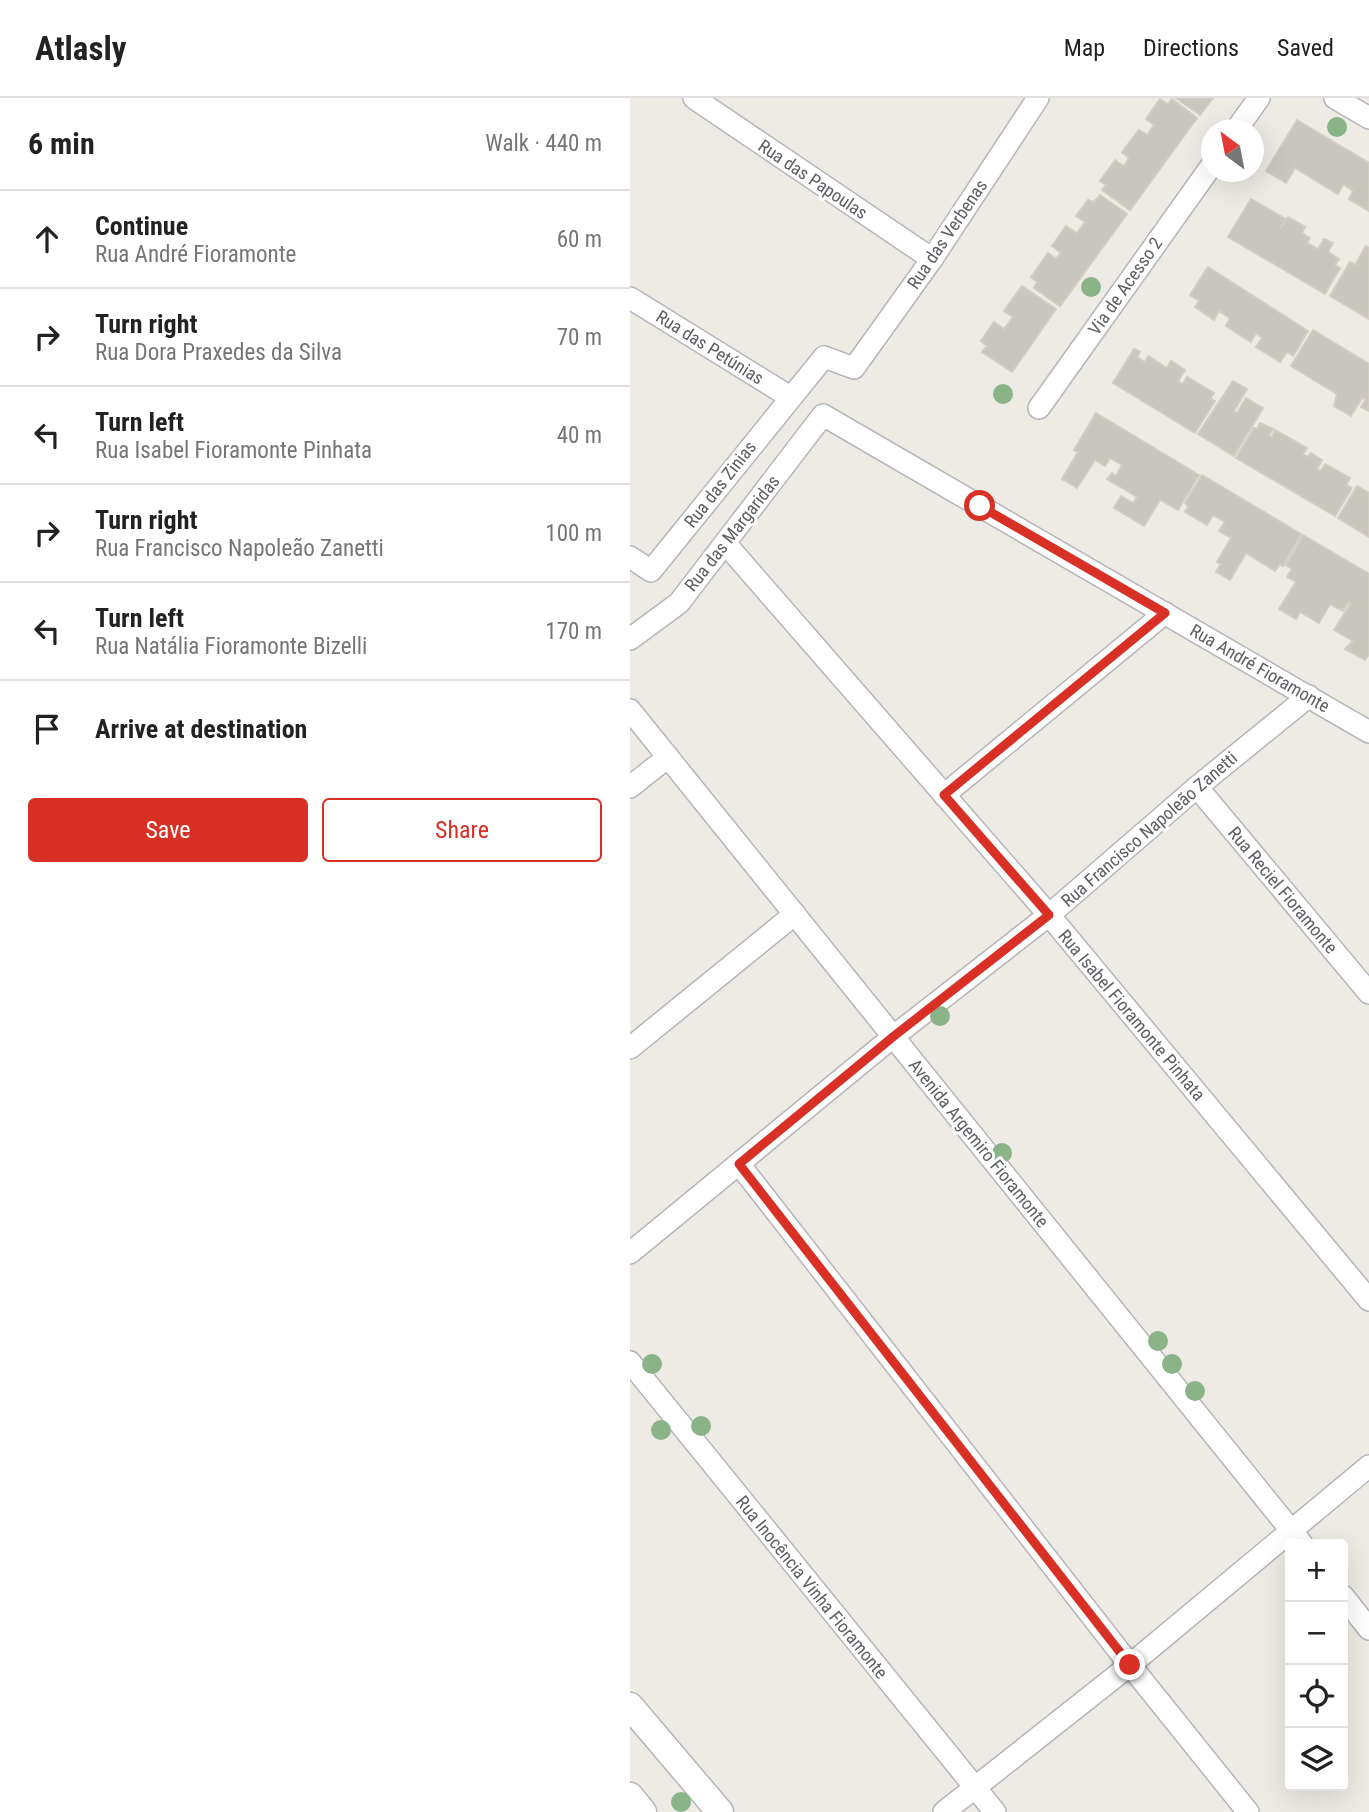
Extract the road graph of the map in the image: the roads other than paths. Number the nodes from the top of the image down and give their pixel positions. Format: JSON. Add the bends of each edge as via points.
{"nodes":[{"id":1,"x":694,"y":98,"type":"edge"},
{"id":2,"x":1038,"y":98,"type":"edge"},
{"id":3,"x":1259,"y":98,"type":"edge"},
{"id":4,"x":1335,"y":98,"type":"edge"},
{"id":5,"x":1369,"y":118,"type":"edge"},
{"id":6,"x":1244,"y":119,"type":"edge"},
{"id":7,"x":1201,"y":181,"type":"edge"},
{"id":8,"x":932,"y":259,"type":"junction"},
{"id":9,"x":630,"y":298,"type":"edge"},
{"id":10,"x":790,"y":397,"type":"junction"},
{"id":11,"x":1040,"y":408,"type":"dead end"},
{"id":12,"x":823,"y":415,"type":"joint"},
{"id":13,"x":724,"y":543,"type":"junction"},
{"id":14,"x":630,"y":557,"type":"edge"},
{"id":15,"x":1165,"y":613,"type":"junction"},
{"id":16,"x":630,"y":639,"type":"edge"},
{"id":17,"x":1309,"y":696,"type":"junction"},
{"id":18,"x":630,"y":710,"type":"edge"},
{"id":19,"x":1369,"y":732,"type":"edge"},
{"id":20,"x":668,"y":757,"type":"junction"},
{"id":21,"x":630,"y":787,"type":"edge"},
{"id":22,"x":1197,"y":787,"type":"junction"},
{"id":23,"x":944,"y":795,"type":"junction"},
{"id":24,"x":795,"y":914,"type":"junction"},
{"id":25,"x":1049,"y":915,"type":"junction"},
{"id":26,"x":1369,"y":993,"type":"edge"},
{"id":27,"x":894,"y":1036,"type":"junction"},
{"id":28,"x":630,"y":1048,"type":"edge"},
{"id":29,"x":739,"y":1164,"type":"junction"},
{"id":30,"x":630,"y":1253,"type":"edge"},
{"id":31,"x":1369,"y":1300,"type":"edge"},
{"id":32,"x":630,"y":1362,"type":"edge"},
{"id":33,"x":1369,"y":1466,"type":"edge"},
{"id":34,"x":1297,"y":1538,"type":"edge"},
{"id":35,"x":1348,"y":1602,"type":"edge"},
{"id":36,"x":1369,"y":1629,"type":"edge"},
{"id":37,"x":1130,"y":1665,"type":"junction"},
{"id":38,"x":630,"y":1706,"type":"edge"},
{"id":39,"x":976,"y":1788,"type":"junction"},
{"id":40,"x":630,"y":1796,"type":"edge"},
{"id":41,"x":643,"y":1812,"type":"edge"},
{"id":42,"x":720,"y":1812,"type":"edge"},
{"id":43,"x":944,"y":1812,"type":"edge"},
{"id":44,"x":995,"y":1812,"type":"edge"},
{"id":45,"x":1248,"y":1812,"type":"edge"}],
"edges":[{"from":1,"to":8,"type":"street","name":"Rua das Papoulas"},
{"from":2,"to":8,"type":"street","name":"Rua das Verbenas"},
{"from":3,"to":6,"type":"street"},
{"from":4,"to":5,"type":"street"},
{"from":7,"to":11,"type":"street","name":"Via de Acesso 2"},
{"from":8,"to":10,"type":"street","name":"Rua das Verbenas","via":[[854,368],[824,357]]},
{"from":9,"to":10,"type":"street","name":"Rua das Petúnias"},
{"from":10,"to":14,"type":"street","name":"Rua das Zinias","via":[[651,571]]},
{"from":12,"to":13,"type":"street","name":"Rua das Margaridas"},
{"from":12,"to":15,"type":"street","name":"Rua André Fioramonte"},
{"from":13,"to":16,"type":"street","name":"Rua das Margaridas","via":[[679,603]]},
{"from":13,"to":23,"type":"street","name":"Rua Isabel Fioramonte Pinhata"},
{"from":15,"to":17,"type":"street","name":"Rua André Fioramonte"},
{"from":15,"to":23,"type":"street"},
{"from":17,"to":19,"type":"street","name":"Rua André Fioramonte"},
{"from":17,"to":22,"type":"street","name":"Rua Francisco Napoleão Zanetti"},
{"from":18,"to":20,"type":"street","name":"Avenida Argemiro Fioramonte"},
{"from":20,"to":21,"type":"street"},
{"from":20,"to":24,"type":"street","name":"Avenida Argemiro Fioramonte"},
{"from":22,"to":25,"type":"street","name":"Rua Francisco Napoleão Zanetti"},
{"from":22,"to":26,"type":"street","name":"Rua Reciel Fioramonte"},
{"from":23,"to":25,"type":"street","name":"Rua Isabel Fioramonte Pinhata"},
{"from":24,"to":27,"type":"street","name":"Avenida Argemiro Fioramonte"},
{"from":24,"to":28,"type":"street"},
{"from":25,"to":27,"type":"street","name":"Rua Francisco Napoleão Zanetti"},
{"from":25,"to":31,"type":"street","name":"Rua Isabel Fioramonte Pinhata"},
{"from":27,"to":29,"type":"street","name":"Rua Francisco Napoleão Zanetti"},
{"from":27,"to":34,"type":"street","name":"Avenida Argemiro Fioramonte"},
{"from":29,"to":30,"type":"street","name":"Rua Francisco Napoleão Zanetti"},
{"from":29,"to":37,"type":"street"},
{"from":32,"to":39,"type":"street","name":"Rua Inocência Vinha Fioramonte"},
{"from":33,"to":34,"type":"street"},
{"from":34,"to":37,"type":"street"},
{"from":35,"to":36,"type":"street"},
{"from":37,"to":39,"type":"street"},
{"from":37,"to":45,"type":"street"},
{"from":38,"to":42,"type":"street"},
{"from":39,"to":43,"type":"street"},
{"from":39,"to":44,"type":"street","name":"Rua Inocência Vinha Fioramonte"},
{"from":40,"to":41,"type":"street"}]}
